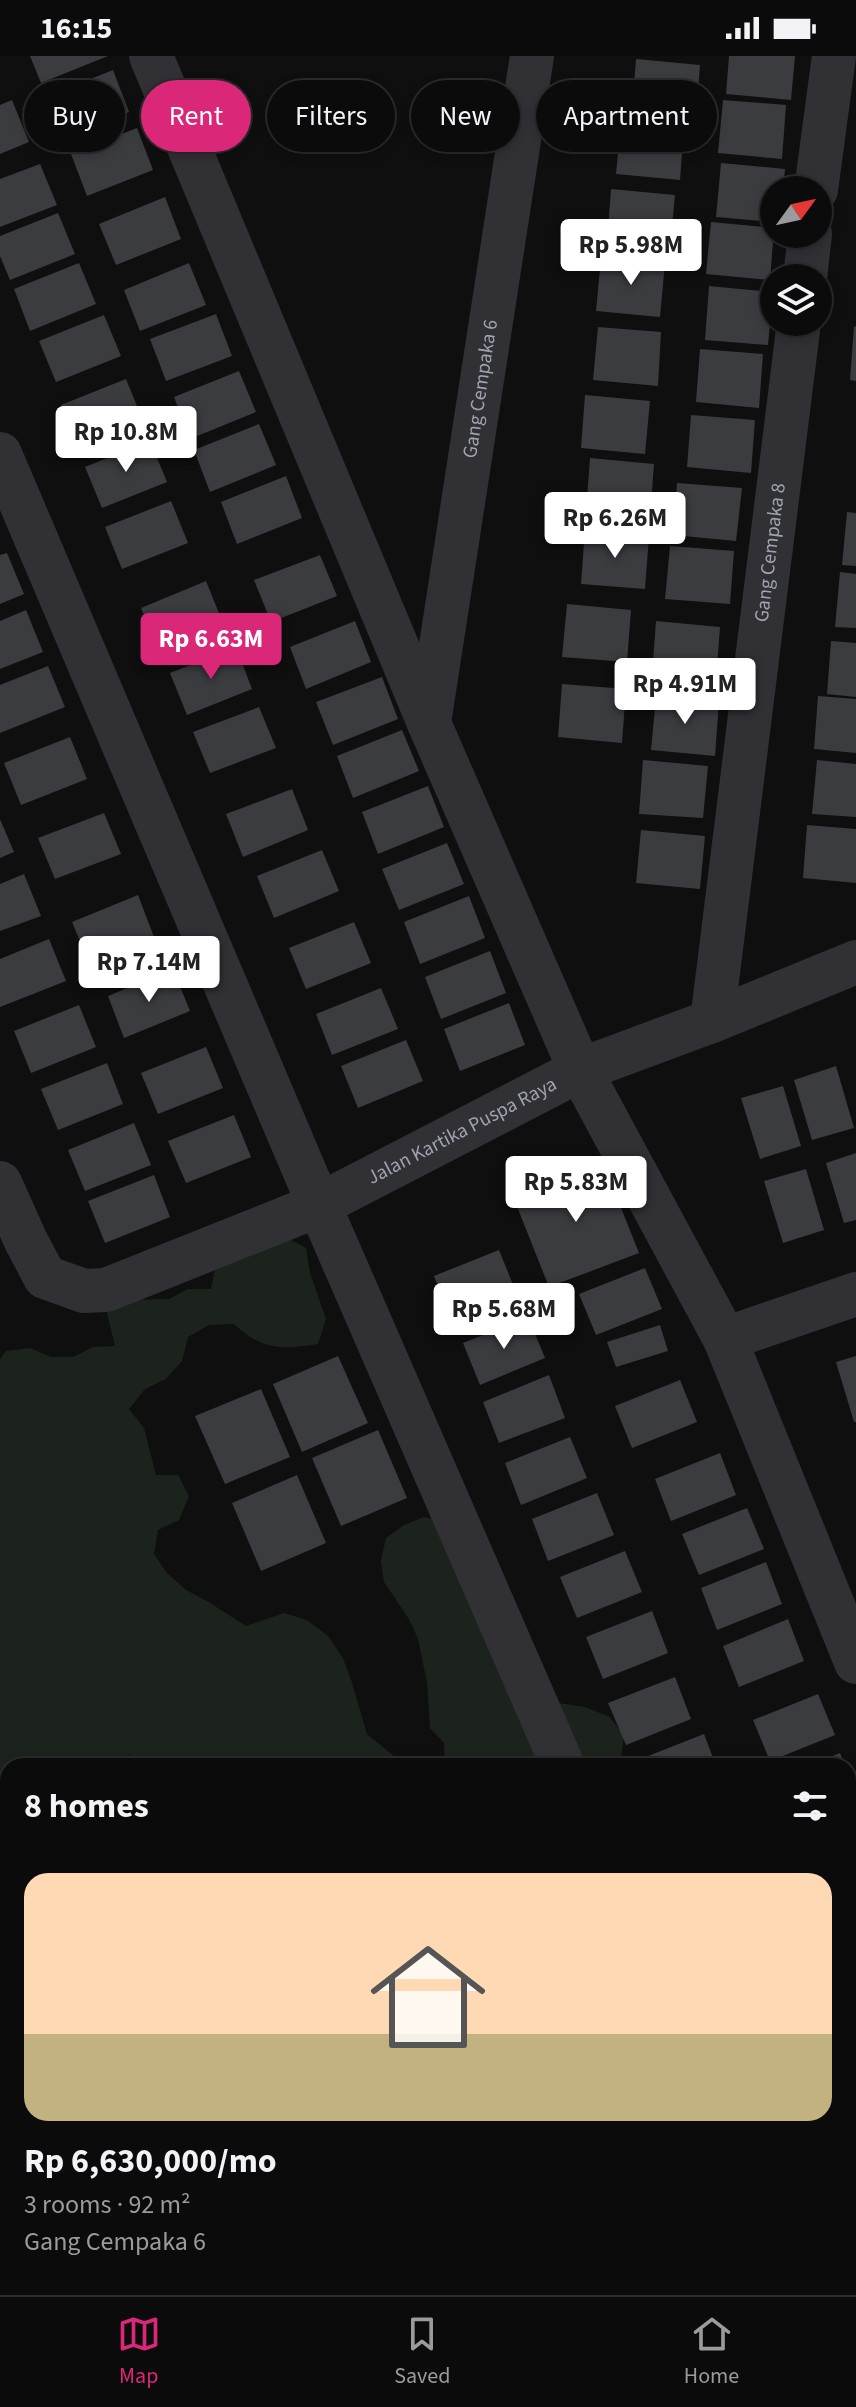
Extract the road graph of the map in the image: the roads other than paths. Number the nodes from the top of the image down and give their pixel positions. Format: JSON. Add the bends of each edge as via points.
{"nodes":[{"id":1,"x":151,"y":56,"type":"edge"},
{"id":2,"x":532,"y":56,"type":"edge"},
{"id":3,"x":834,"y":56,"type":"edge"},
{"id":4,"x":818,"y":176,"type":"edge"},
{"id":5,"x":797,"y":336,"type":"edge"},
{"id":6,"x":0,"y":454,"type":"edge"},
{"id":7,"x":429,"y":723,"type":"junction"},
{"id":8,"x":856,"y":962,"type":"edge"},
{"id":9,"x":712,"y":1021,"type":"junction"},
{"id":10,"x":580,"y":1070,"type":"junction"},
{"id":11,"x":0,"y":1183,"type":"edge"},
{"id":12,"x":319,"y":1205,"type":"junction"},
{"id":13,"x":856,"y":1294,"type":"edge"},
{"id":14,"x":725,"y":1339,"type":"junction"},
{"id":15,"x":840,"y":1580,"type":"edge"},
{"id":16,"x":856,"y":1662,"type":"edge"},
{"id":17,"x":560,"y":1758,"type":"edge"}],
"edges":[{"from":1,"to":7,"type":"street"},
{"from":2,"to":7,"type":"street","name":"Gang Cempaka 6"},
{"from":3,"to":4,"type":"street"},
{"from":5,"to":9,"type":"street","name":"Gang Cempaka 8"},
{"from":6,"to":12,"type":"street"},
{"from":7,"to":10,"type":"street"},
{"from":8,"to":9,"type":"street","name":"Jalan Kartika Puspa Raya"},
{"from":9,"to":10,"type":"street","name":"Jalan Kartika Puspa Raya"},
{"from":10,"to":12,"type":"street","name":"Jalan Kartika Puspa Raya"},
{"from":10,"to":14,"type":"street"},
{"from":11,"to":12,"type":"street","name":"Jalan Kartika Puspa Raya","via":[[45,1277],[84,1291],[106,1290]]},
{"from":12,"to":17,"type":"street"},
{"from":13,"to":14,"type":"street"},
{"from":14,"to":15,"type":"street"},
{"from":15,"to":16,"type":"street"}]}
